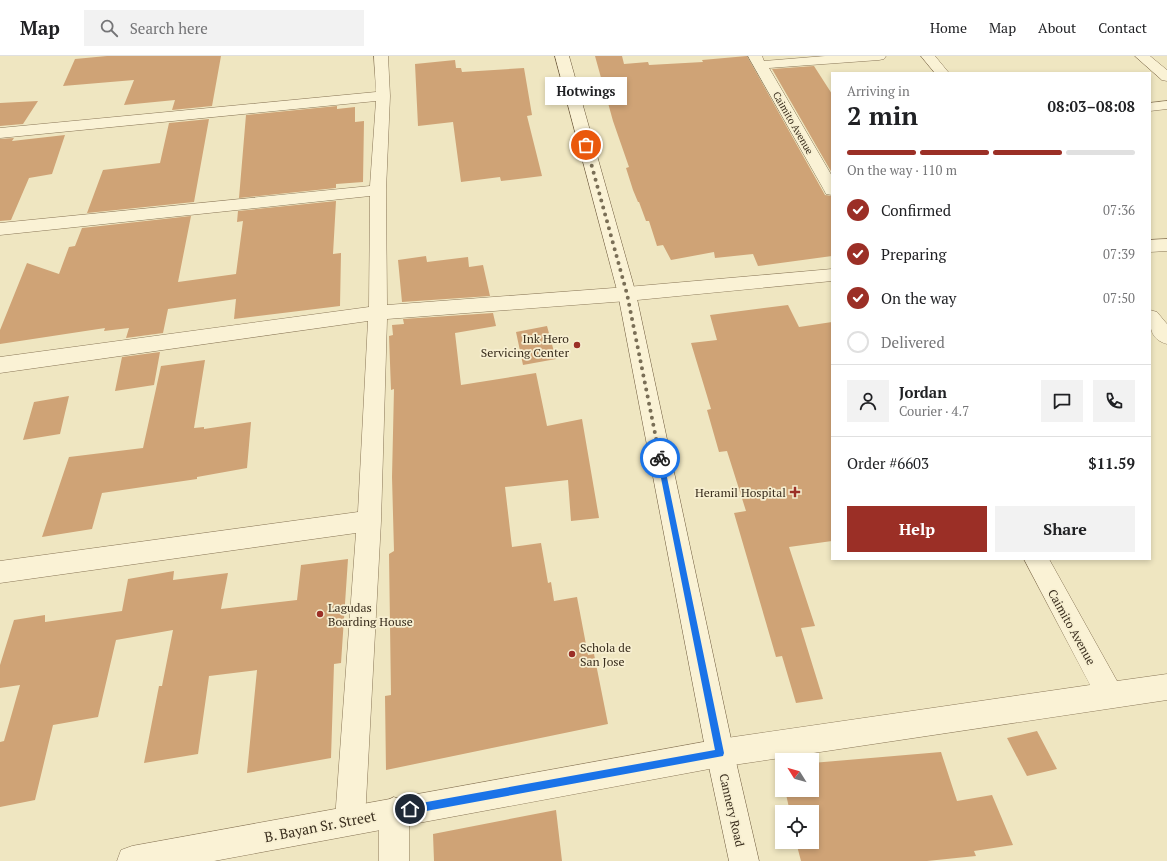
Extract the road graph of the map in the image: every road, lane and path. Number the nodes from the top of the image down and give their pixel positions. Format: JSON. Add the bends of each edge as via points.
{"nodes":[{"id":1,"x":381,"y":56,"type":"edge"},
{"id":2,"x":562,"y":56,"type":"edge"},
{"id":3,"x":879,"y":56,"type":"edge"},
{"id":4,"x":928,"y":56,"type":"edge"},
{"id":5,"x":1142,"y":56,"type":"edge"},
{"id":6,"x":758,"y":60,"type":"edge"},
{"id":7,"x":941,"y":72,"type":"edge"},
{"id":8,"x":1167,"y":77,"type":"edge"},
{"id":9,"x":383,"y":96,"type":"junction"},
{"id":10,"x":1167,"y":106,"type":"edge"},
{"id":11,"x":1151,"y":107,"type":"edge"},
{"id":12,"x":0,"y":133,"type":"edge"},
{"id":13,"x":831,"y":188,"type":"edge"},
{"id":14,"x":378,"y":190,"type":"junction"},
{"id":15,"x":0,"y":229,"type":"edge"},
{"id":16,"x":1167,"y":245,"type":"edge"},
{"id":17,"x":1151,"y":246,"type":"edge"},
{"id":18,"x":831,"y":275,"type":"edge"},
{"id":19,"x":627,"y":294,"type":"junction"},
{"id":20,"x":378,"y":313,"type":"junction"},
{"id":21,"x":1151,"y":318,"type":"edge"},
{"id":22,"x":1167,"y":337,"type":"edge"},
{"id":23,"x":0,"y":365,"type":"edge"},
{"id":24,"x":369,"y":521,"type":"junction"},
{"id":25,"x":1037,"y":560,"type":"edge"},
{"id":26,"x":0,"y":572,"type":"edge"},
{"id":27,"x":1167,"y":687,"type":"edge"},
{"id":28,"x":1109,"y":694,"type":"junction"},
{"id":29,"x":720,"y":753,"type":"junction"},
{"id":30,"x":394,"y":812,"type":"junction"},
{"id":31,"x":350,"y":820,"type":"junction"},
{"id":32,"x":132,"y":861,"type":"edge"},
{"id":33,"x":394,"y":861,"type":"edge"},
{"id":34,"x":744,"y":861,"type":"edge"}],
"edges":[{"from":1,"to":9,"type":"street"},
{"from":2,"to":19,"type":"street","name":"Cannery Road"},
{"from":3,"to":6,"type":"street"},
{"from":4,"to":7,"type":"street"},
{"from":5,"to":8,"type":"street"},
{"from":6,"to":13,"type":"street","name":"Caimito Avenue"},
{"from":9,"to":12,"type":"street"},
{"from":9,"to":14,"type":"street"},
{"from":10,"to":11,"type":"street"},
{"from":14,"to":15,"type":"street"},
{"from":14,"to":20,"type":"street"},
{"from":16,"to":17,"type":"street"},
{"from":18,"to":19,"type":"street"},
{"from":19,"to":20,"type":"street"},
{"from":19,"to":29,"type":"street","name":"Cannery Road"},
{"from":20,"to":23,"type":"street"},
{"from":20,"to":24,"type":"street"},
{"from":21,"to":22,"type":"street"},
{"from":24,"to":26,"type":"street"},
{"from":24,"to":31,"type":"street"},
{"from":25,"to":28,"type":"street","name":"Caimito Avenue"},
{"from":27,"to":28,"type":"street","name":"B. Bayan Sr. Street"},
{"from":28,"to":29,"type":"street","name":"B. Bayan Sr. Street"},
{"from":29,"to":30,"type":"street","name":"B. Bayan Sr. Street"},
{"from":29,"to":34,"type":"street","name":"Cannery Road"},
{"from":30,"to":31,"type":"street","name":"B. Bayan Sr. Street"},
{"from":30,"to":33,"type":"street"},
{"from":31,"to":32,"type":"street","name":"B. Bayan Sr. Street"}]}
